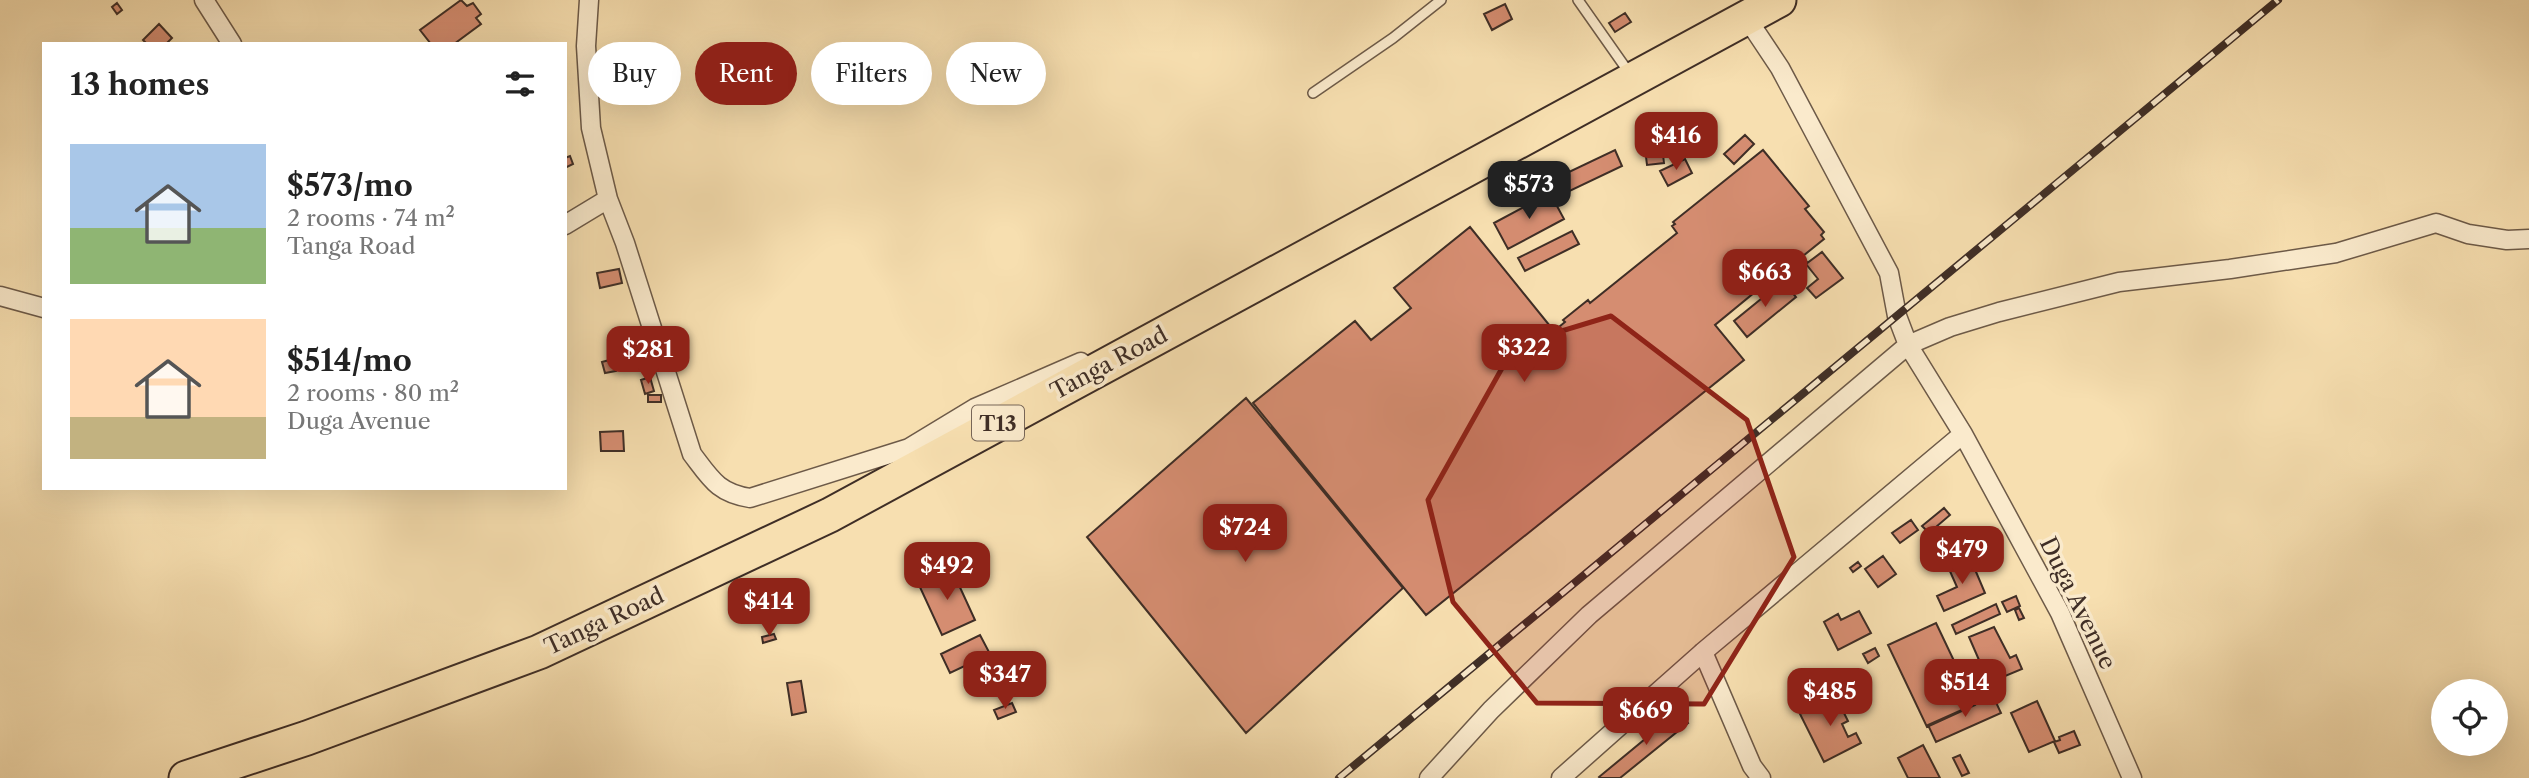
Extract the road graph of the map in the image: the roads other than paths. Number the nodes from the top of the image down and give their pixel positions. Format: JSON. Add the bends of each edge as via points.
{"nodes":[{"id":1,"x":204,"y":0,"type":"edge"},
{"id":2,"x":589,"y":0,"type":"edge"},
{"id":3,"x":1441,"y":0,"type":"edge"},
{"id":4,"x":1578,"y":0,"type":"edge"},
{"id":5,"x":1779,"y":0,"type":"edge"},
{"id":6,"x":1746,"y":17,"type":"junction"},
{"id":7,"x":231,"y":42,"type":"edge"},
{"id":8,"x":1633,"y":79,"type":"junction"},
{"id":9,"x":1313,"y":93,"type":"dead end"},
{"id":10,"x":608,"y":199,"type":"junction"},
{"id":11,"x":567,"y":224,"type":"edge"},
{"id":12,"x":2529,"y":239,"type":"edge"},
{"id":13,"x":0,"y":296,"type":"edge"},
{"id":14,"x":42,"y":307,"type":"edge"},
{"id":15,"x":1170,"y":331,"type":"junction"},
{"id":16,"x":1908,"y":345,"type":"junction"},
{"id":17,"x":1963,"y":434,"type":"junction"},
{"id":18,"x":1703,"y":652,"type":"junction"},
{"id":19,"x":186,"y":778,"type":"edge"},
{"id":20,"x":1429,"y":778,"type":"edge"},
{"id":21,"x":1561,"y":778,"type":"edge"},
{"id":22,"x":1761,"y":778,"type":"edge"},
{"id":23,"x":2132,"y":778,"type":"edge"}],
"edges":[{"from":1,"to":7,"type":"street"},
{"from":2,"to":10,"type":"street","via":[[586,46],[591,128]]},
{"from":3,"to":9,"type":"lane"},
{"from":4,"to":8,"type":"lane"},
{"from":5,"to":6,"type":"highway","name":"Tanga Road","number":"T13"},
{"from":6,"to":8,"type":"highway","name":"Tanga Road","number":"T13"},
{"from":6,"to":16,"type":"street","name":"Duga Avenue","via":[[1780,68],[1889,273]]},
{"from":8,"to":15,"type":"highway","name":"Tanga Road","number":"T13"},
{"from":10,"to":11,"type":"street"},
{"from":10,"to":15,"type":"street","via":[[692,454],[729,495],[750,498],[909,447],[975,408],[1093,357]]},
{"from":12,"to":16,"type":"street","via":[[2468,234],[2436,223],[2336,253],[2119,282],[1999,312]]},
{"from":13,"to":14,"type":"street"},
{"from":15,"to":19,"type":"highway","name":"Tanga Road","number":"T13","via":[[830,515],[539,652]]},
{"from":16,"to":17,"type":"street","name":"Duga Avenue"},
{"from":16,"to":20,"type":"street","via":[[1589,615]]},
{"from":17,"to":18,"type":"street"},
{"from":17,"to":23,"type":"street","name":"Duga Avenue","via":[[2060,613]]},
{"from":18,"to":21,"type":"street"},
{"from":18,"to":22,"type":"street"}]}
